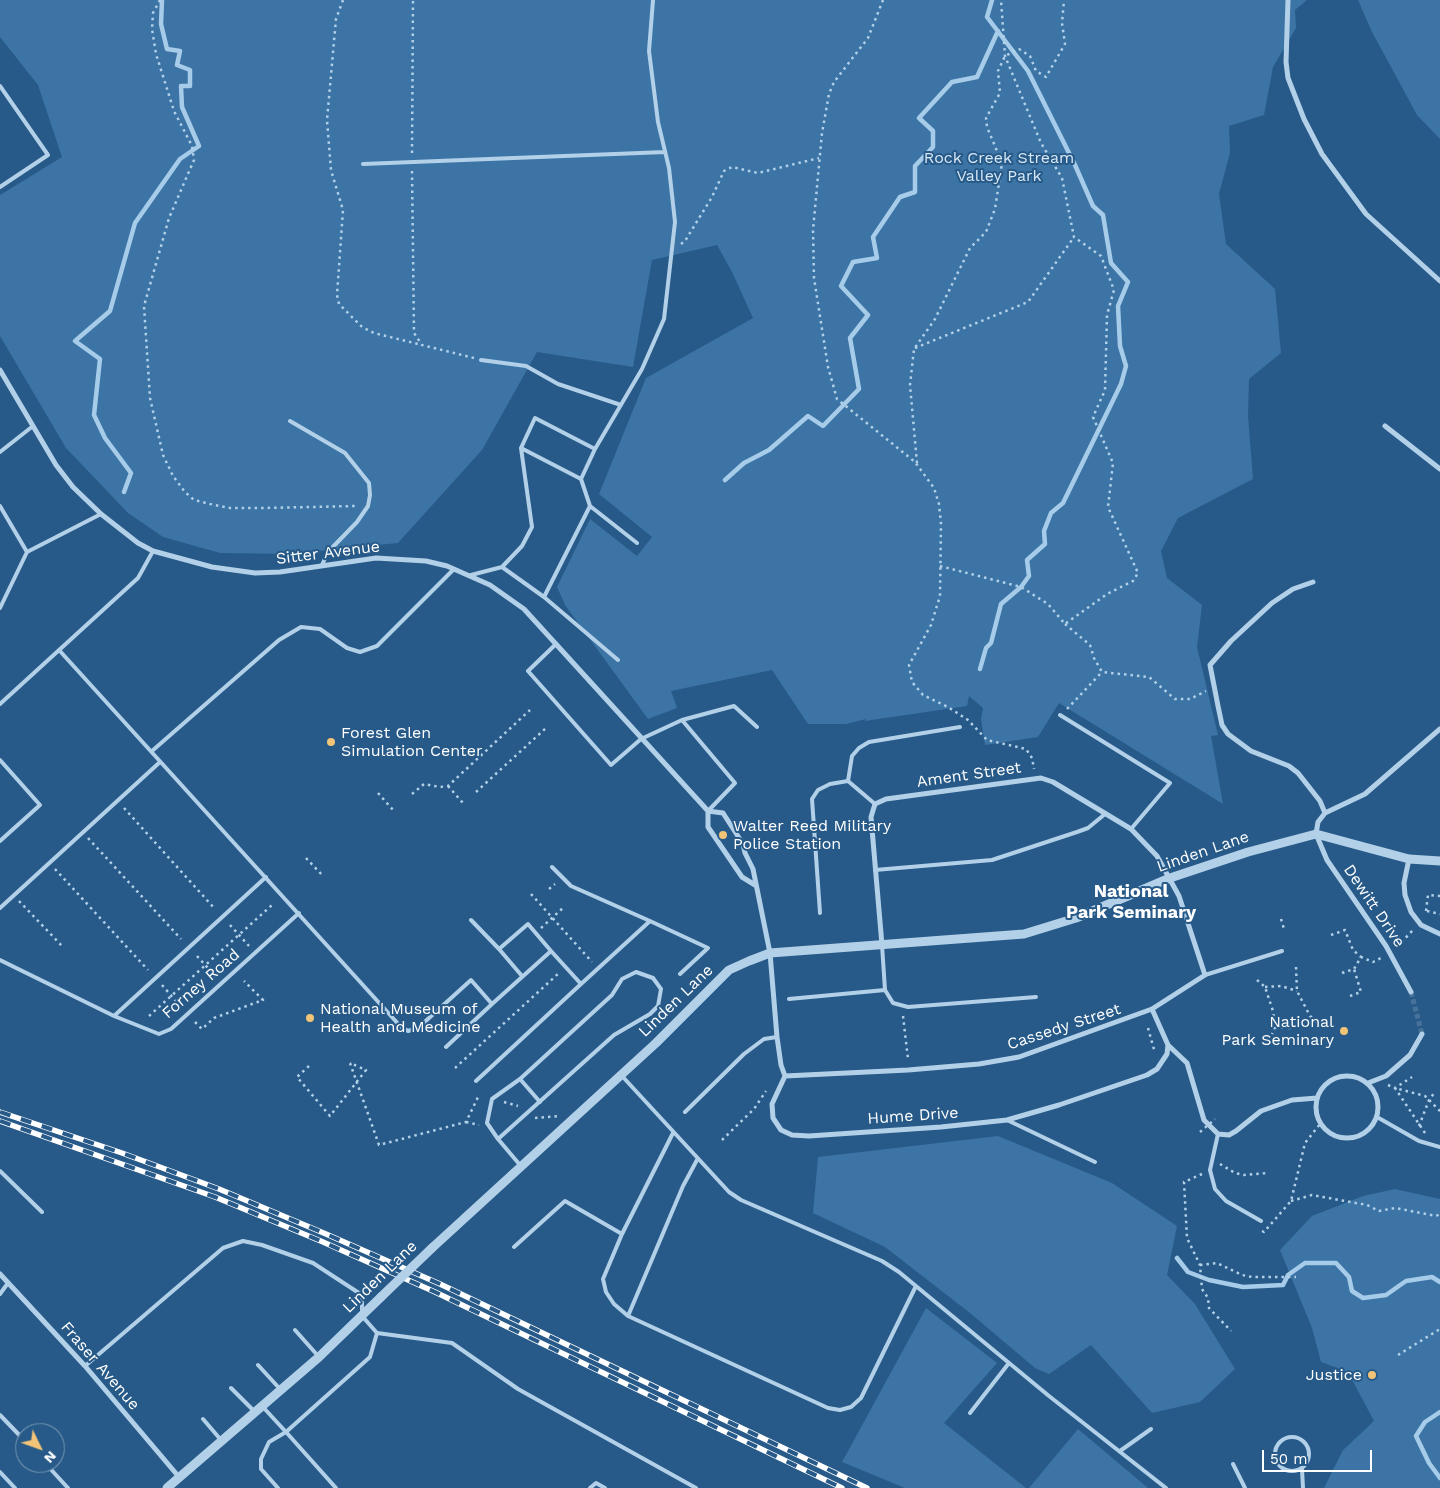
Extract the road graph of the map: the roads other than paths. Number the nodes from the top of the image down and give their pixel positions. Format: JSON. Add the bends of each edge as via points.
{"nodes":[{"id":1,"x":653,"y":0,"type":"edge"},
{"id":2,"x":1288,"y":0,"type":"edge"},
{"id":3,"x":0,"y":86,"type":"edge"},
{"id":4,"x":665,"y":152,"type":"junction"},
{"id":5,"x":363,"y":164,"type":"dead end"},
{"id":6,"x":0,"y":187,"type":"edge"},
{"id":7,"x":1440,"y":281,"type":"edge"},
{"id":8,"x":481,"y":360,"type":"road end"},
{"id":9,"x":0,"y":370,"type":"edge"},
{"id":10,"x":621,"y":405,"type":"junction"},
{"id":11,"x":290,"y":421,"type":"dead end"},
{"id":12,"x":33,"y":426,"type":"junction"},
{"id":13,"x":1385,"y":426,"type":"dead end"},
{"id":14,"x":521,"y":448,"type":"junction"},
{"id":15,"x":595,"y":449,"type":"junction"},
{"id":16,"x":0,"y":452,"type":"edge"},
{"id":17,"x":1440,"y":469,"type":"edge"},
{"id":18,"x":581,"y":479,"type":"junction"},
{"id":19,"x":0,"y":506,"type":"edge"},
{"id":20,"x":590,"y":506,"type":"junction"},
{"id":21,"x":100,"y":514,"type":"junction"},
{"id":22,"x":636,"y":543,"type":"dead end"},
{"id":23,"x":153,"y":551,"type":"junction"},
{"id":24,"x":27,"y":552,"type":"junction"},
{"id":25,"x":322,"y":565,"type":"junction"},
{"id":26,"x":502,"y":567,"type":"junction"},
{"id":27,"x":454,"y":569,"type":"junction"},
{"id":28,"x":471,"y":575,"type":"junction"},
{"id":29,"x":1313,"y":582,"type":"dead end"},
{"id":30,"x":544,"y":597,"type":"junction"},
{"id":31,"x":0,"y":608,"type":"edge"},
{"id":32,"x":556,"y":644,"type":"junction"},
{"id":33,"x":59,"y":650,"type":"junction"},
{"id":34,"x":618,"y":660,"type":"dead end"},
{"id":35,"x":0,"y":704,"type":"edge"},
{"id":36,"x":1060,"y":715,"type":"road end"},
{"id":37,"x":682,"y":720,"type":"junction"},
{"id":38,"x":757,"y":727,"type":"dead end"},
{"id":39,"x":960,"y":727,"type":"dead end"},
{"id":40,"x":1440,"y":728,"type":"edge"},
{"id":41,"x":641,"y":739,"type":"junction"},
{"id":42,"x":152,"y":751,"type":"junction"},
{"id":43,"x":0,"y":760,"type":"edge"},
{"id":44,"x":160,"y":762,"type":"junction"},
{"id":45,"x":848,"y":781,"type":"junction"},
{"id":46,"x":875,"y":804,"type":"junction"},
{"id":47,"x":708,"y":811,"type":"junction"},
{"id":48,"x":1325,"y":813,"type":"junction"},
{"id":49,"x":1105,"y":814,"type":"junction"},
{"id":50,"x":1131,"y":829,"type":"junction"},
{"id":51,"x":1316,"y":834,"type":"junction"},
{"id":52,"x":0,"y":841,"type":"edge"},
{"id":53,"x":1409,"y":859,"type":"junction"},
{"id":54,"x":1440,"y":861,"type":"edge"},
{"id":55,"x":552,"y":867,"type":"dead end"},
{"id":56,"x":875,"y":870,"type":"junction"},
{"id":57,"x":266,"y":877,"type":"junction"},
{"id":58,"x":1170,"y":878,"type":"junction"},
{"id":59,"x":755,"y":885,"type":"junction"},
{"id":60,"x":0,"y":908,"type":"edge"},
{"id":61,"x":299,"y":913,"type":"junction"},
{"id":62,"x":820,"y":913,"type":"dead end"},
{"id":63,"x":471,"y":920,"type":"dead end"},
{"id":64,"x":650,"y":921,"type":"junction"},
{"id":65,"x":1440,"y":934,"type":"edge"},
{"id":66,"x":882,"y":945,"type":"junction"},
{"id":67,"x":499,"y":949,"type":"junction"},
{"id":68,"x":551,"y":951,"type":"junction"},
{"id":69,"x":1282,"y":951,"type":"dead end"},
{"id":70,"x":770,"y":953,"type":"junction"},
{"id":71,"x":0,"y":960,"type":"edge"},
{"id":72,"x":680,"y":974,"type":"dead end"},
{"id":73,"x":1205,"y":975,"type":"junction"},
{"id":74,"x":522,"y":976,"type":"junction"},
{"id":75,"x":581,"y":984,"type":"junction"},
{"id":76,"x":885,"y":990,"type":"junction"},
{"id":77,"x":1411,"y":992,"type":"tunnel mouth"},
{"id":78,"x":1036,"y":997,"type":"dead end"},
{"id":79,"x":789,"y":999,"type":"dead end"},
{"id":80,"x":492,"y":1004,"type":"junction"},
{"id":81,"x":1152,"y":1010,"type":"junction"},
{"id":82,"x":114,"y":1016,"type":"junction"},
{"id":83,"x":1422,"y":1034,"type":"dead end"},
{"id":84,"x":776,"y":1037,"type":"junction"},
{"id":85,"x":1168,"y":1045,"type":"junction"},
{"id":86,"x":446,"y":1047,"type":"dead end"},
{"id":87,"x":621,"y":1074,"type":"junction"},
{"id":88,"x":785,"y":1076,"type":"junction"},
{"id":89,"x":520,"y":1079,"type":"junction"},
{"id":90,"x":476,"y":1080,"type":"dead end"},
{"id":91,"x":1368,"y":1083,"type":"junction"},
{"id":92,"x":1317,"y":1098,"type":"junction"},
{"id":93,"x":540,"y":1102,"type":"junction"},
{"id":94,"x":685,"y":1112,"type":"dead end"},
{"id":95,"x":1377,"y":1117,"type":"junction"},
{"id":96,"x":1007,"y":1120,"type":"junction"},
{"id":97,"x":673,"y":1133,"type":"junction"},
{"id":98,"x":1218,"y":1134,"type":"junction"},
{"id":99,"x":498,"y":1140,"type":"junction"},
{"id":100,"x":1440,"y":1147,"type":"edge"},
{"id":101,"x":697,"y":1160,"type":"junction"},
{"id":102,"x":1095,"y":1162,"type":"dead end"},
{"id":103,"x":520,"y":1165,"type":"junction"},
{"id":104,"x":0,"y":1171,"type":"edge"},
{"id":105,"x":42,"y":1212,"type":"dead end"},
{"id":106,"x":1261,"y":1221,"type":"dead end"},
{"id":107,"x":622,"y":1234,"type":"junction"},
{"id":108,"x":514,"y":1247,"type":"dead end"},
{"id":109,"x":0,"y":1274,"type":"edge"},
{"id":110,"x":8,"y":1283,"type":"junction"},
{"id":111,"x":915,"y":1288,"type":"junction"},
{"id":112,"x":0,"y":1294,"type":"edge"},
{"id":113,"x":362,"y":1316,"type":"junction"},
{"id":114,"x":628,"y":1316,"type":"junction"},
{"id":115,"x":295,"y":1330,"type":"dead end"},
{"id":116,"x":377,"y":1333,"type":"junction"},
{"id":117,"x":319,"y":1357,"type":"junction"},
{"id":118,"x":1008,"y":1363,"type":"junction"},
{"id":119,"x":258,"y":1365,"type":"dead end"},
{"id":120,"x":85,"y":1366,"type":"junction"},
{"id":121,"x":231,"y":1388,"type":"dead end"},
{"id":122,"x":280,"y":1389,"type":"junction"},
{"id":123,"x":258,"y":1408,"type":"junction"},
{"id":124,"x":970,"y":1413,"type":"dead end"},
{"id":125,"x":0,"y":1414,"type":"edge"},
{"id":126,"x":203,"y":1419,"type":"dead end"},
{"id":127,"x":1151,"y":1429,"type":"dead end"},
{"id":128,"x":15,"y":1430,"type":"edge"},
{"id":129,"x":286,"y":1432,"type":"junction"},
{"id":130,"x":220,"y":1440,"type":"junction"},
{"id":131,"x":1120,"y":1451,"type":"junction"},
{"id":132,"x":1233,"y":1464,"type":"dead end"},
{"id":133,"x":1302,"y":1469,"type":"junction"},
{"id":134,"x":0,"y":1472,"type":"edge"},
{"id":135,"x":54,"y":1473,"type":"edge"},
{"id":136,"x":179,"y":1477,"type":"junction"},
{"id":137,"x":15,"y":1488,"type":"edge"},
{"id":138,"x":68,"y":1488,"type":"edge"},
{"id":139,"x":167,"y":1488,"type":"edge"},
{"id":140,"x":278,"y":1488,"type":"edge"},
{"id":141,"x":336,"y":1488,"type":"edge"},
{"id":142,"x":590,"y":1488,"type":"edge"},
{"id":143,"x":605,"y":1488,"type":"edge"},
{"id":144,"x":696,"y":1488,"type":"edge"},
{"id":145,"x":1166,"y":1488,"type":"edge"},
{"id":146,"x":1245,"y":1488,"type":"edge"},
{"id":147,"x":1303,"y":1488,"type":"edge"}],
"edges":[{"from":1,"to":4,"type":"lane","via":[[648,52]]},
{"from":2,"to":7,"type":"street","via":[[1288,78],[1322,154],[1366,214]]},
{"from":3,"to":6,"type":"lane","via":[[48,155]]},
{"from":4,"to":5,"type":"lane"},
{"from":4,"to":10,"type":"lane","via":[[675,222],[664,319],[642,369]]},
{"from":8,"to":10,"type":"lane","via":[[526,366],[558,384]]},
{"from":9,"to":12,"type":"street","name":"Sitter Avenue"},
{"from":10,"to":15,"type":"lane"},
{"from":11,"to":25,"type":"lane","via":[[332,444],[356,464],[369,483],[368,506],[328,552]]},
{"from":12,"to":16,"type":"lane"},
{"from":12,"to":21,"type":"street","name":"Sitter Avenue","via":[[56,465]]},
{"from":13,"to":17,"type":"street"},
{"from":14,"to":15,"type":"lane","via":[[535,418]]},
{"from":14,"to":18,"type":"lane"},
{"from":14,"to":26,"type":"lane","via":[[532,528],[522,546]]},
{"from":15,"to":18,"type":"lane"},
{"from":18,"to":20,"type":"lane"},
{"from":19,"to":24,"type":"lane"},
{"from":20,"to":22,"type":"lane"},
{"from":20,"to":30,"type":"lane"},
{"from":21,"to":23,"type":"street","name":"Sitter Avenue"},
{"from":21,"to":24,"type":"lane"},
{"from":23,"to":25,"type":"street","name":"Sitter Avenue","via":[[212,567],[255,573]]},
{"from":23,"to":33,"type":"lane","via":[[138,578]]},
{"from":24,"to":31,"type":"lane"},
{"from":25,"to":27,"type":"street","name":"Sitter Avenue","via":[[367,558],[401,558]]},
{"from":26,"to":28,"type":"lane"},
{"from":26,"to":30,"type":"lane"},
{"from":27,"to":28,"type":"street","name":"Sitter Avenue"},
{"from":27,"to":42,"type":"lane","via":[[377,646],[360,652],[347,648],[320,629],[301,627],[279,640]]},
{"from":28,"to":32,"type":"street","name":"Sitter Avenue","via":[[524,609]]},
{"from":29,"to":48,"type":"street","via":[[1293,589],[1272,603],[1210,665],[1222,725],[1228,734],[1251,751],[1289,766],[1298,773],[1320,801]]},
{"from":30,"to":34,"type":"lane"},
{"from":32,"to":41,"type":"street","name":"Sitter Avenue"},
{"from":32,"to":41,"type":"lane","via":[[528,671],[611,765]]},
{"from":33,"to":35,"type":"lane"},
{"from":33,"to":42,"type":"lane"},
{"from":36,"to":50,"type":"lane","via":[[1170,783]]},
{"from":37,"to":38,"type":"lane","via":[[734,706]]},
{"from":37,"to":41,"type":"lane"},
{"from":37,"to":47,"type":"lane","via":[[735,783]]},
{"from":39,"to":45,"type":"lane","via":[[869,742],[852,756]]},
{"from":40,"to":48,"type":"street","via":[[1365,794]]},
{"from":41,"to":47,"type":"street","name":"Sitter Avenue"},
{"from":42,"to":44,"type":"lane"},
{"from":43,"to":52,"type":"lane","via":[[40,805]]},
{"from":44,"to":57,"type":"lane"},
{"from":44,"to":60,"type":"lane"},
{"from":45,"to":46,"type":"lane"},
{"from":45,"to":62,"type":"lane","via":[[818,790],[812,800]]},
{"from":46,"to":49,"type":"street","name":"Ament Street","via":[[886,799],[1040,778],[1053,782]]},
{"from":46,"to":56,"type":"street","via":[[871,817]]},
{"from":47,"to":59,"type":"street","via":[[708,827],[742,877]]},
{"from":47,"to":59,"type":"street","name":"Sitter Avenue","via":[[723,813],[743,844],[754,869]]},
{"from":48,"to":51,"type":"street","via":[[1318,822]]},
{"from":49,"to":50,"type":"street","name":"Ament Street"},
{"from":49,"to":56,"type":"lane","via":[[1088,828],[992,860]]},
{"from":50,"to":58,"type":"street","name":"Ament Street","via":[[1157,856]]},
{"from":51,"to":53,"type":"street","name":"Linden Lane"},
{"from":51,"to":58,"type":"street","name":"Linden Lane"},
{"from":51,"to":77,"type":"street","name":"Dewitt Drive","via":[[1327,860],[1398,965]]},
{"from":53,"to":54,"type":"street","name":"Linden Lane"},
{"from":53,"to":65,"type":"street","via":[[1404,883],[1411,912],[1421,925]]},
{"from":55,"to":64,"type":"lane","via":[[571,886]]},
{"from":56,"to":66,"type":"street"},
{"from":57,"to":61,"type":"lane"},
{"from":57,"to":82,"type":"lane"},
{"from":58,"to":66,"type":"street","name":"Linden Lane","via":[[1076,918],[1024,934]]},
{"from":58,"to":73,"type":"street"},
{"from":59,"to":70,"type":"street","name":"Sitter Avenue"},
{"from":61,"to":80,"type":"lane","via":[[401,1028],[408,1031],[418,1028],[471,980]]},
{"from":61,"to":82,"type":"lane","name":"Forney Road","via":[[171,1029],[159,1034]]},
{"from":63,"to":67,"type":"lane"},
{"from":64,"to":72,"type":"lane","via":[[708,948]]},
{"from":64,"to":75,"type":"lane"},
{"from":66,"to":70,"type":"street","name":"Linden Lane"},
{"from":66,"to":76,"type":"lane"},
{"from":67,"to":68,"type":"lane","via":[[528,924]]},
{"from":67,"to":74,"type":"lane"},
{"from":68,"to":74,"type":"lane"},
{"from":68,"to":75,"type":"lane"},
{"from":69,"to":73,"type":"lane"},
{"from":70,"to":84,"type":"street"},
{"from":70,"to":87,"type":"street","name":"Linden Lane","via":[[729,970]]},
{"from":71,"to":82,"type":"lane","name":"Forney Road"},
{"from":73,"to":81,"type":"street","name":"Cassedy Street"},
{"from":74,"to":80,"type":"lane"},
{"from":75,"to":90,"type":"lane"},
{"from":76,"to":78,"type":"lane","via":[[893,1003],[908,1007]]},
{"from":76,"to":79,"type":"lane"},
{"from":80,"to":86,"type":"lane"},
{"from":81,"to":85,"type":"street"},
{"from":81,"to":88,"type":"street","name":"Cassedy Street","via":[[1019,1057],[908,1070]]},
{"from":83,"to":91,"type":"street","via":[[1410,1055],[1386,1076]]},
{"from":84,"to":88,"type":"street"},
{"from":84,"to":94,"type":"lane","via":[[764,1039],[744,1054]]},
{"from":85,"to":96,"type":"street","name":"Hume Drive","via":[[1164,1061],[1146,1075]]},
{"from":85,"to":98,"type":"street","via":[[1187,1063],[1204,1120]]},
{"from":87,"to":97,"type":"lane"},
{"from":87,"to":103,"type":"street","name":"Linden Lane"},
{"from":88,"to":96,"type":"street","name":"Hume Drive","via":[[772,1104],[773,1118],[782,1130],[792,1135],[922,1129]]},
{"from":89,"to":93,"type":"lane"},
{"from":89,"to":93,"type":"lane","via":[[612,995],[622,980],[636,972],[653,978],[661,990],[658,1006],[614,1035]]},
{"from":89,"to":99,"type":"lane","via":[[492,1099],[487,1123]]},
{"from":91,"to":92,"type":"street","via":[[1356,1077],[1342,1076],[1324,1086]]},
{"from":91,"to":95,"type":"street","via":[[1379,1102]]},
{"from":92,"to":95,"type":"street","via":[[1320,1124],[1332,1135],[1347,1139],[1362,1135]]},
{"from":92,"to":98,"type":"street","via":[[1292,1100],[1261,1111],[1229,1135]]},
{"from":93,"to":99,"type":"lane"},
{"from":95,"to":100,"type":"lane","via":[[1419,1141]]},
{"from":96,"to":102,"type":"lane"},
{"from":97,"to":101,"type":"lane"},
{"from":97,"to":107,"type":"lane"},
{"from":98,"to":106,"type":"lane","via":[[1210,1170],[1215,1189],[1226,1201]]},
{"from":99,"to":103,"type":"lane"},
{"from":101,"to":111,"type":"lane","via":[[741,1200],[882,1261]]},
{"from":101,"to":114,"type":"lane"},
{"from":103,"to":113,"type":"street","name":"Linden Lane","bridge":true},
{"from":104,"to":105,"type":"lane"},
{"from":107,"to":108,"type":"lane","via":[[565,1201]]},
{"from":107,"to":114,"type":"lane","via":[[603,1279],[614,1304]]},
{"from":109,"to":110,"type":"street","name":"Fraser Avenue"},
{"from":110,"to":112,"type":"lane"},
{"from":110,"to":120,"type":"street","name":"Fraser Avenue"},
{"from":111,"to":114,"type":"lane","via":[[861,1398],[851,1407],[840,1410],[828,1408]]},
{"from":111,"to":118,"type":"lane"},
{"from":113,"to":116,"type":"lane"},
{"from":113,"to":117,"type":"street","name":"Linden Lane"},
{"from":113,"to":120,"type":"lane","via":[[362,1295],[350,1286],[313,1264],[243,1241],[223,1248]]},
{"from":115,"to":117,"type":"lane"},
{"from":116,"to":129,"type":"lane","via":[[370,1357]]},
{"from":116,"to":144,"type":"lane","via":[[452,1343],[518,1389]]},
{"from":117,"to":122,"type":"street","name":"Linden Lane"},
{"from":118,"to":124,"type":"lane"},
{"from":118,"to":131,"type":"lane"},
{"from":119,"to":122,"type":"lane"},
{"from":120,"to":136,"type":"street","name":"Fraser Avenue"},
{"from":121,"to":123,"type":"lane"},
{"from":122,"to":123,"type":"street","name":"Linden Lane"},
{"from":123,"to":129,"type":"lane"},
{"from":123,"to":130,"type":"street","name":"Linden Lane"},
{"from":125,"to":128,"type":"lane"},
{"from":126,"to":130,"type":"lane"},
{"from":127,"to":131,"type":"lane"},
{"from":129,"to":140,"type":"lane","via":[[269,1442],[260,1459],[261,1469]]},
{"from":129,"to":141,"type":"lane"},
{"from":130,"to":136,"type":"street","name":"Linden Lane"},
{"from":131,"to":145,"type":"lane"},
{"from":132,"to":146,"type":"lane"},
{"from":133,"to":133,"type":"lane","via":[[1309,1459],[1308,1447],[1294,1437],[1282,1440],[1275,1450],[1276,1462],[1290,1472]]},
{"from":133,"to":147,"type":"lane"},
{"from":134,"to":137,"type":"lane"},
{"from":135,"to":138,"type":"lane"},
{"from":136,"to":139,"type":"street","name":"Linden Lane"},
{"from":142,"to":143,"type":"lane","via":[[596,1483]]}]}
